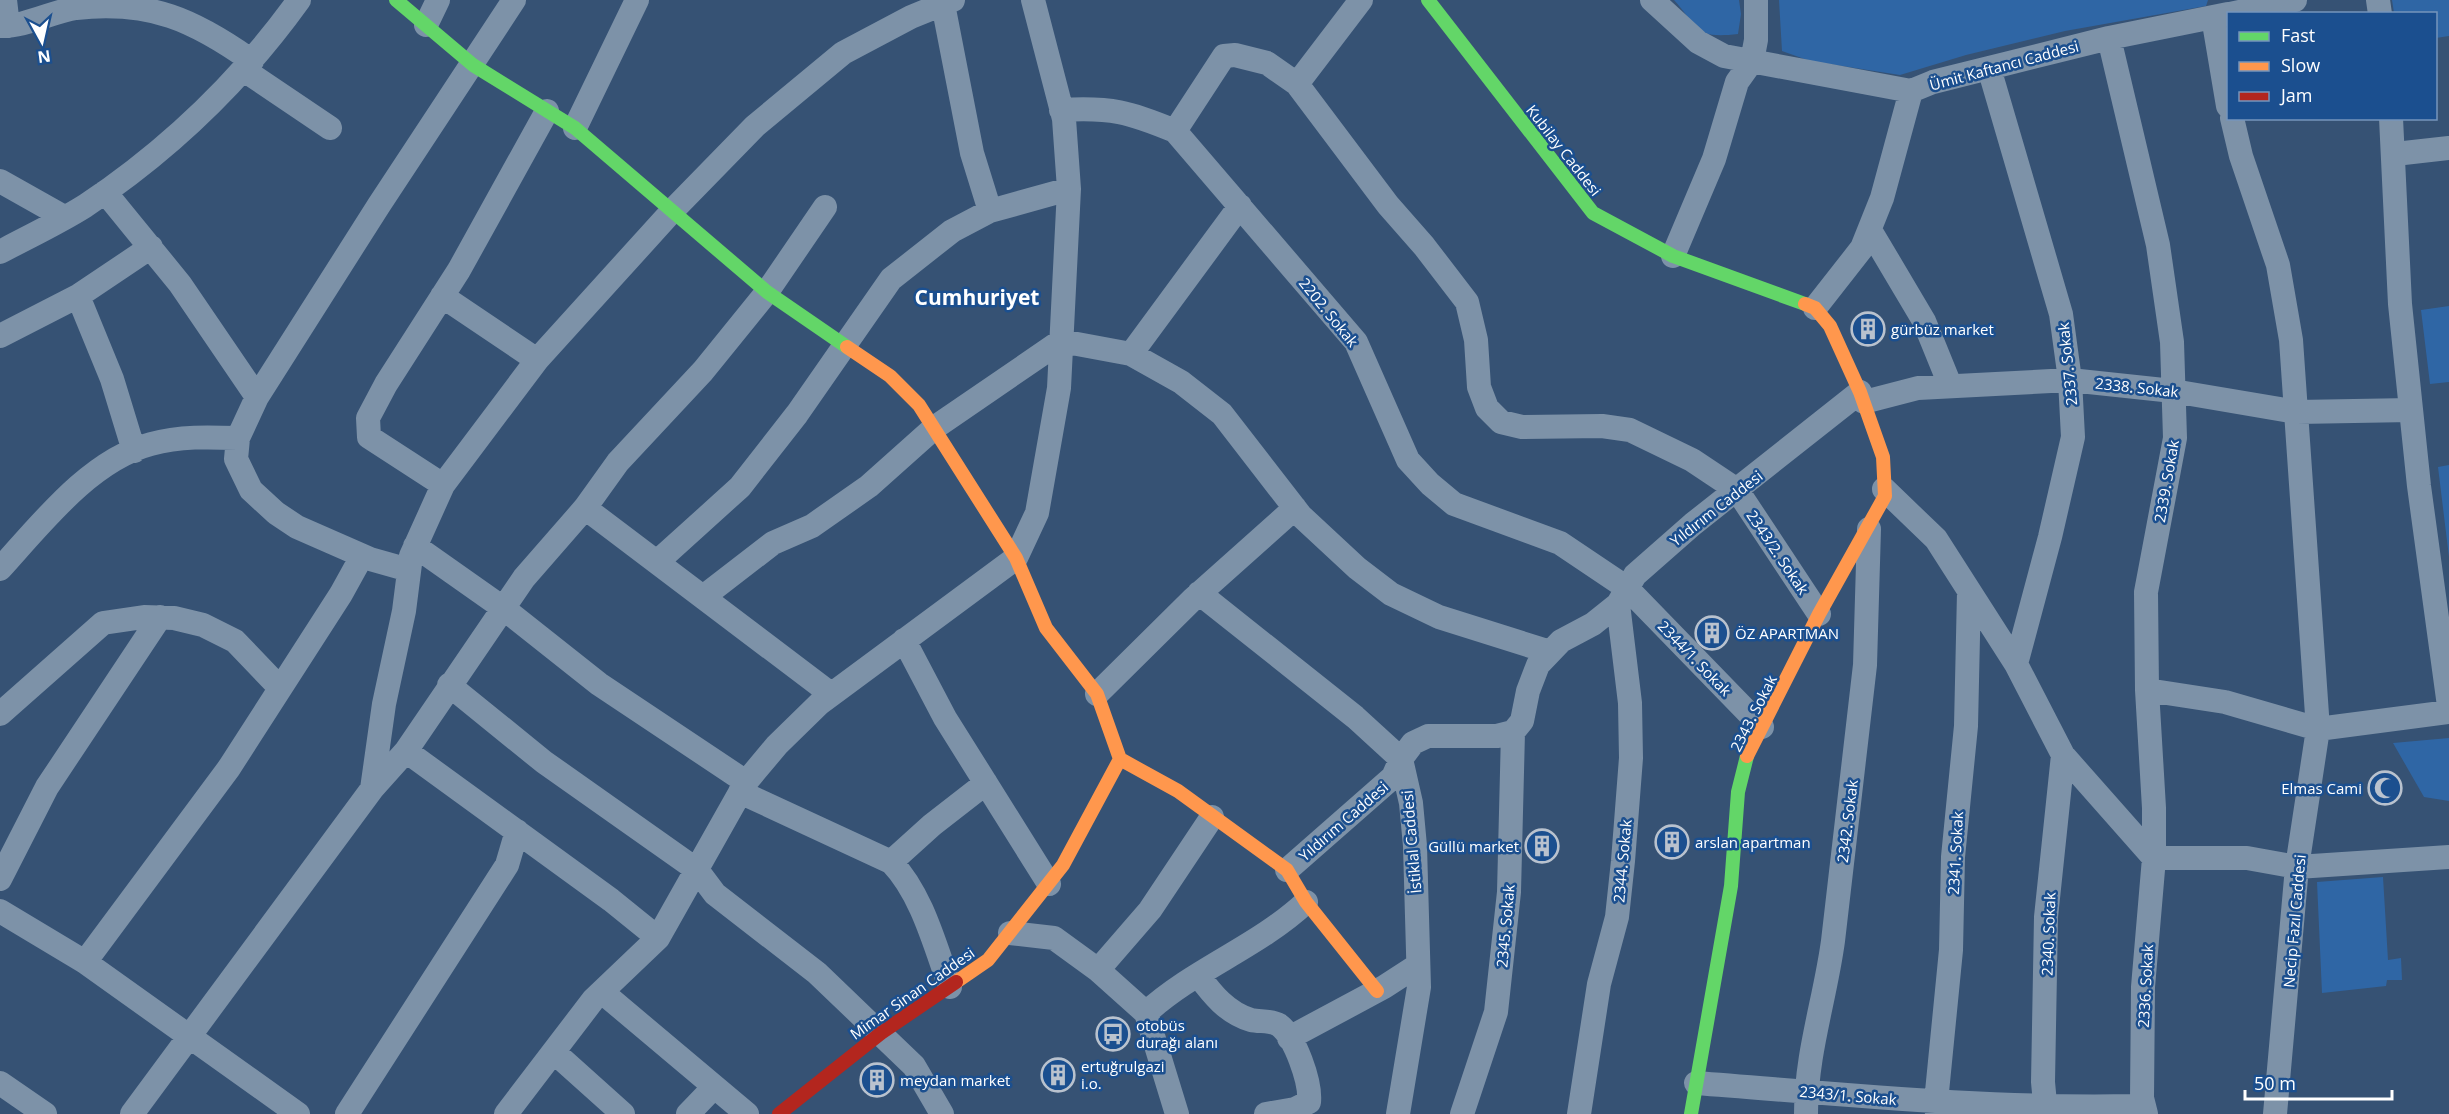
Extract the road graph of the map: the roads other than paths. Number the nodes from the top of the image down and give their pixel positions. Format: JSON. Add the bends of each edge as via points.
{"nodes":[{"id":1,"x":5,"y":0,"type":"edge"},
{"id":2,"x":299,"y":0,"type":"edge"},
{"id":3,"x":396,"y":0,"type":"edge"},
{"id":4,"x":438,"y":0,"type":"edge"},
{"id":5,"x":514,"y":0,"type":"edge"},
{"id":6,"x":639,"y":0,"type":"edge"},
{"id":7,"x":1033,"y":0,"type":"edge"},
{"id":8,"x":1361,"y":0,"type":"edge"},
{"id":9,"x":1428,"y":0,"type":"edge"},
{"id":10,"x":1652,"y":0,"type":"edge"},
{"id":11,"x":1756,"y":0,"type":"edge"},
{"id":12,"x":2232,"y":0,"type":"edge"},
{"id":13,"x":2295,"y":0,"type":"edge"},
{"id":14,"x":948,"y":2,"type":"edge"},
{"id":15,"x":157,"y":5,"type":"edge"},
{"id":16,"x":2236,"y":12,"type":"edge"},
{"id":17,"x":2226,"y":14,"type":"edge"},
{"id":18,"x":426,"y":25,"type":"junction"},
{"id":19,"x":4,"y":26,"type":"edge"},
{"id":20,"x":2109,"y":38,"type":"junction"},
{"id":21,"x":2227,"y":45,"type":"edge"},
{"id":22,"x":1752,"y":61,"type":"junction"},
{"id":23,"x":473,"y":65,"type":"junction"},
{"id":24,"x":248,"y":66,"type":"junction"},
{"id":25,"x":1989,"y":68,"type":"junction"},
{"id":26,"x":1297,"y":84,"type":"junction"},
{"id":27,"x":1911,"y":91,"type":"junction"},
{"id":28,"x":1061,"y":110,"type":"junction"},
{"id":29,"x":547,"y":111,"type":"junction"},
{"id":30,"x":2232,"y":120,"type":"edge"},
{"id":31,"x":2391,"y":120,"type":"edge"},
{"id":32,"x":330,"y":128,"type":"dead end"},
{"id":33,"x":575,"y":128,"type":"junction"},
{"id":34,"x":1175,"y":132,"type":"junction"},
{"id":35,"x":2449,"y":148,"type":"edge"},
{"id":36,"x":2395,"y":154,"type":"junction"},
{"id":37,"x":0,"y":181,"type":"edge"},
{"id":38,"x":1069,"y":189,"type":"junction"},
{"id":39,"x":105,"y":192,"type":"junction"},
{"id":40,"x":1240,"y":206,"type":"junction"},
{"id":41,"x":825,"y":207,"type":"dead end"},
{"id":42,"x":673,"y":210,"type":"junction"},
{"id":43,"x":990,"y":212,"type":"junction"},
{"id":44,"x":64,"y":217,"type":"junction"},
{"id":45,"x":1870,"y":230,"type":"junction"},
{"id":46,"x":151,"y":247,"type":"junction"},
{"id":47,"x":0,"y":252,"type":"edge"},
{"id":48,"x":1673,"y":256,"type":"junction"},
{"id":49,"x":767,"y":292,"type":"junction"},
{"id":50,"x":78,"y":296,"type":"junction"},
{"id":51,"x":442,"y":296,"type":"junction"},
{"id":52,"x":1815,"y":308,"type":"junction"},
{"id":53,"x":0,"y":336,"type":"edge"},
{"id":54,"x":1061,"y":341,"type":"junction"},
{"id":55,"x":845,"y":346,"type":"junction"},
{"id":56,"x":1131,"y":354,"type":"junction"},
{"id":57,"x":537,"y":360,"type":"junction"},
{"id":58,"x":2070,"y":380,"type":"junction"},
{"id":59,"x":1950,"y":385,"type":"junction"},
{"id":60,"x":2174,"y":390,"type":"junction"},
{"id":61,"x":256,"y":397,"type":"junction"},
{"id":62,"x":1862,"y":397,"type":"junction"},
{"id":63,"x":2411,"y":410,"type":"junction"},
{"id":64,"x":2297,"y":412,"type":"junction"},
{"id":65,"x":934,"y":428,"type":"junction"},
{"id":66,"x":238,"y":438,"type":"junction"},
{"id":67,"x":134,"y":451,"type":"junction"},
{"id":68,"x":443,"y":485,"type":"junction"},
{"id":69,"x":1884,"y":489,"type":"junction"},
{"id":70,"x":1737,"y":490,"type":"junction"},
{"id":71,"x":585,"y":508,"type":"junction"},
{"id":72,"x":1295,"y":508,"type":"junction"},
{"id":73,"x":1869,"y":526,"type":"junction"},
{"id":74,"x":415,"y":546,"type":"junction"},
{"id":75,"x":362,"y":556,"type":"junction"},
{"id":76,"x":1016,"y":558,"type":"junction"},
{"id":77,"x":657,"y":562,"type":"junction"},
{"id":78,"x":0,"y":569,"type":"edge"},
{"id":79,"x":409,"y":570,"type":"junction"},
{"id":80,"x":1969,"y":592,"type":"junction"},
{"id":81,"x":1199,"y":593,"type":"junction"},
{"id":82,"x":1622,"y":596,"type":"junction"},
{"id":83,"x":703,"y":597,"type":"junction"},
{"id":84,"x":502,"y":608,"type":"junction"},
{"id":85,"x":1819,"y":614,"type":"junction"},
{"id":86,"x":160,"y":617,"type":"junction"},
{"id":87,"x":904,"y":640,"type":"junction"},
{"id":88,"x":1550,"y":652,"type":"junction"},
{"id":89,"x":2016,"y":664,"type":"junction"},
{"id":90,"x":449,"y":685,"type":"junction"},
{"id":91,"x":280,"y":687,"type":"junction"},
{"id":92,"x":2147,"y":690,"type":"junction"},
{"id":93,"x":831,"y":694,"type":"junction"},
{"id":94,"x":1097,"y":694,"type":"junction"},
{"id":95,"x":2449,"y":706,"type":"edge"},
{"id":96,"x":2449,"y":712,"type":"edge"},
{"id":97,"x":0,"y":714,"type":"edge"},
{"id":98,"x":1762,"y":727,"type":"junction"},
{"id":99,"x":2318,"y":729,"type":"junction"},
{"id":100,"x":1513,"y":732,"type":"junction"},
{"id":101,"x":406,"y":751,"type":"junction"},
{"id":102,"x":2063,"y":754,"type":"junction"},
{"id":103,"x":1120,"y":759,"type":"junction"},
{"id":104,"x":1401,"y":759,"type":"junction"},
{"id":105,"x":986,"y":783,"type":"junction"},
{"id":106,"x":743,"y":787,"type":"junction"},
{"id":107,"x":372,"y":789,"type":"junction"},
{"id":108,"x":1212,"y":817,"type":"junction"},
{"id":109,"x":517,"y":831,"type":"junction"},
{"id":110,"x":2449,"y":857,"type":"edge"},
{"id":111,"x":2154,"y":858,"type":"junction"},
{"id":112,"x":891,"y":862,"type":"junction"},
{"id":113,"x":2297,"y":867,"type":"junction"},
{"id":114,"x":697,"y":870,"type":"junction"},
{"id":115,"x":1287,"y":870,"type":"junction"},
{"id":116,"x":0,"y":879,"type":"edge"},
{"id":117,"x":1049,"y":884,"type":"junction"},
{"id":118,"x":1306,"y":902,"type":"junction"},
{"id":119,"x":0,"y":911,"type":"edge"},
{"id":120,"x":1010,"y":933,"type":"junction"},
{"id":121,"x":658,"y":938,"type":"junction"},
{"id":122,"x":85,"y":962,"type":"junction"},
{"id":123,"x":1418,"y":965,"type":"junction"},
{"id":124,"x":1098,"y":970,"type":"junction"},
{"id":125,"x":1198,"y":975,"type":"junction"},
{"id":126,"x":950,"y":987,"type":"junction"},
{"id":127,"x":1377,"y":991,"type":"junction"},
{"id":128,"x":602,"y":992,"type":"junction"},
{"id":129,"x":1146,"y":1013,"type":"junction"},
{"id":130,"x":881,"y":1033,"type":"junction"},
{"id":131,"x":191,"y":1036,"type":"junction"},
{"id":132,"x":1289,"y":1038,"type":"junction"},
{"id":133,"x":555,"y":1053,"type":"junction"},
{"id":134,"x":0,"y":1083,"type":"edge"},
{"id":135,"x":1696,"y":1083,"type":"junction"},
{"id":136,"x":713,"y":1088,"type":"junction"},
{"id":137,"x":1806,"y":1103,"type":"edge"},
{"id":138,"x":1937,"y":1108,"type":"edge"},
{"id":139,"x":2045,"y":1111,"type":"edge"},
{"id":140,"x":45,"y":1114,"type":"edge"},
{"id":141,"x":132,"y":1114,"type":"edge"},
{"id":142,"x":298,"y":1114,"type":"edge"},
{"id":143,"x":347,"y":1114,"type":"edge"},
{"id":144,"x":506,"y":1114,"type":"edge"},
{"id":145,"x":622,"y":1114,"type":"edge"},
{"id":146,"x":688,"y":1114,"type":"edge"},
{"id":147,"x":747,"y":1114,"type":"edge"},
{"id":148,"x":779,"y":1114,"type":"edge"},
{"id":149,"x":942,"y":1114,"type":"edge"},
{"id":150,"x":1177,"y":1114,"type":"edge"},
{"id":151,"x":1266,"y":1114,"type":"edge"},
{"id":152,"x":1398,"y":1114,"type":"edge"},
{"id":153,"x":1462,"y":1114,"type":"edge"},
{"id":154,"x":1579,"y":1114,"type":"edge"},
{"id":155,"x":1691,"y":1114,"type":"edge"},
{"id":156,"x":2144,"y":1114,"type":"edge"},
{"id":157,"x":2275,"y":1114,"type":"edge"}],
"edges":[{"from":1,"to":19,"type":"street"},
{"from":2,"to":24,"type":"street"},
{"from":3,"to":18,"type":"street"},
{"from":4,"to":18,"type":"street"},
{"from":5,"to":23,"type":"street"},
{"from":6,"to":33,"type":"street"},
{"from":7,"to":28,"type":"street"},
{"from":8,"to":26,"type":"street"},
{"from":9,"to":48,"type":"street","name":"Kubilay Caddesi","via":[[1593,213]]},
{"from":10,"to":22,"type":"street","via":[[1698,42],[1724,56]]},
{"from":11,"to":22,"type":"street"},
{"from":12,"to":17,"type":"street"},
{"from":13,"to":16,"type":"street","name":"Ümit Kaftancı Caddesi"},
{"from":14,"to":42,"type":"street","via":[[843,53],[755,126]]},
{"from":14,"to":43,"type":"street","via":[[962,108]]},
{"from":15,"to":19,"type":"street","via":[[77,7]]},
{"from":15,"to":24,"type":"street","via":[[206,29]]},
{"from":17,"to":20,"type":"street","name":"Ümit Kaftancı Caddesi"},
{"from":17,"to":21,"type":"street"},
{"from":18,"to":23,"type":"street"},
{"from":20,"to":25,"type":"street","name":"Ümit Kaftancı Caddesi"},
{"from":20,"to":60,"type":"street","name":"2339. Sokak","via":[[2158,245],[2172,342]]},
{"from":22,"to":27,"type":"street"},
{"from":22,"to":48,"type":"street","via":[[1737,82],[1714,159]]},
{"from":23,"to":29,"type":"street"},
{"from":23,"to":61,"type":"street"},
{"from":24,"to":32,"type":"street"},
{"from":24,"to":39,"type":"street","via":[[192,123]]},
{"from":25,"to":27,"type":"street","name":"Ümit Kaftancı Caddesi"},
{"from":25,"to":58,"type":"street","name":"2337. Sokak","via":[[2061,314]]},
{"from":26,"to":34,"type":"street","via":[[1267,63],[1224,56]]},
{"from":26,"to":70,"type":"street","via":[[1388,206],[1467,302],[1476,340],[1479,387],[1486,408],[1501,422],[1522,428],[1602,426],[1630,430],[1692,460]]},
{"from":27,"to":45,"type":"street","name":"Ümit Kaftancı Caddesi"},
{"from":28,"to":34,"type":"street","name":"2202. Sokak","via":[[1101,107],[1138,116]]},
{"from":28,"to":38,"type":"street"},
{"from":29,"to":33,"type":"street"},
{"from":29,"to":51,"type":"street"},
{"from":30,"to":64,"type":"street","name":"Necip Fazıl Caddesi","via":[[2278,265]]},
{"from":31,"to":36,"type":"street"},
{"from":33,"to":42,"type":"street"},
{"from":34,"to":40,"type":"street","name":"2202. Sokak"},
{"from":35,"to":36,"type":"street"},
{"from":36,"to":63,"type":"street","via":[[2400,304]]},
{"from":37,"to":44,"type":"street"},
{"from":38,"to":43,"type":"street"},
{"from":38,"to":54,"type":"street"},
{"from":39,"to":44,"type":"street"},
{"from":39,"to":46,"type":"street"},
{"from":40,"to":56,"type":"street"},
{"from":40,"to":82,"type":"street","name":"2202. Sokak","via":[[1356,342],[1408,460],[1430,483],[1454,504],[1560,543]]},
{"from":41,"to":49,"type":"street"},
{"from":42,"to":49,"type":"street"},
{"from":42,"to":57,"type":"street"},
{"from":43,"to":55,"type":"street","via":[[952,231],[891,279]]},
{"from":44,"to":47,"type":"street"},
{"from":45,"to":52,"type":"street","name":"Ümit Kaftancı Caddesi","via":[[1862,248]]},
{"from":45,"to":59,"type":"street","via":[[1924,321]]},
{"from":46,"to":50,"type":"street"},
{"from":46,"to":61,"type":"street"},
{"from":48,"to":52,"type":"street","name":"Kubilay Caddesi"},
{"from":49,"to":55,"type":"street"},
{"from":49,"to":71,"type":"street","via":[[703,371],[618,462]]},
{"from":50,"to":53,"type":"street"},
{"from":50,"to":67,"type":"street"},
{"from":51,"to":57,"type":"street"},
{"from":51,"to":68,"type":"street","via":[[368,418],[369,436]]},
{"from":52,"to":62,"type":"street","via":[[1830,326]]},
{"from":54,"to":56,"type":"street"},
{"from":54,"to":65,"type":"street"},
{"from":54,"to":76,"type":"street","via":[[1059,387],[1037,513]]},
{"from":55,"to":65,"type":"street","via":[[890,376],[919,405]]},
{"from":55,"to":77,"type":"street","via":[[740,487]]},
{"from":56,"to":72,"type":"street","via":[[1181,382],[1222,414]]},
{"from":57,"to":68,"type":"street"},
{"from":58,"to":59,"type":"street","name":"2338. Sokak"},
{"from":58,"to":60,"type":"street","name":"2338. Sokak"},
{"from":58,"to":89,"type":"street","name":"2337. Sokak","via":[[2073,436]]},
{"from":59,"to":62,"type":"street","name":"2338. Sokak"},
{"from":60,"to":64,"type":"street","name":"2338. Sokak"},
{"from":60,"to":92,"type":"street","name":"2339. Sokak","via":[[2175,438],[2146,592]]},
{"from":61,"to":66,"type":"street"},
{"from":62,"to":69,"type":"street","via":[[1883,457]]},
{"from":62,"to":70,"type":"street","name":"Yıldırım Caddesi"},
{"from":63,"to":64,"type":"street","name":"2338. Sokak"},
{"from":63,"to":95,"type":"street"},
{"from":64,"to":99,"type":"street","name":"Necip Fazıl Caddesi"},
{"from":65,"to":76,"type":"street"},
{"from":65,"to":83,"type":"street","via":[[869,486],[812,526],[773,543]]},
{"from":66,"to":67,"type":"street","via":[[194,436]]},
{"from":66,"to":75,"type":"street","via":[[236,459],[251,490],[297,526]]},
{"from":67,"to":78,"type":"street","via":[[121,456],[68,495]]},
{"from":68,"to":74,"type":"street"},
{"from":69,"to":73,"type":"street","name":"2343. Sokak","via":[[1885,496]]},
{"from":69,"to":80,"type":"street","via":[[1936,539]]},
{"from":70,"to":82,"type":"street","name":"Yıldırım Caddesi","via":[[1643,568]]},
{"from":70,"to":85,"type":"street","name":"2343/2. Sokak"},
{"from":71,"to":77,"type":"street"},
{"from":71,"to":84,"type":"street"},
{"from":72,"to":81,"type":"street"},
{"from":72,"to":88,"type":"street","via":[[1357,568],[1391,594],[1439,617]]},
{"from":73,"to":85,"type":"street","name":"2343. Sokak"},
{"from":73,"to":137,"type":"street","name":"2342. Sokak","via":[[1864,677],[1828,978],[1813,1035]]},
{"from":74,"to":79,"type":"street"},
{"from":74,"to":84,"type":"street"},
{"from":75,"to":79,"type":"street"},
{"from":75,"to":91,"type":"street"},
{"from":76,"to":87,"type":"street"},
{"from":76,"to":94,"type":"street","via":[[1046,628]]},
{"from":77,"to":83,"type":"street"},
{"from":79,"to":107,"type":"street"},
{"from":80,"to":89,"type":"street"},
{"from":80,"to":138,"type":"street","name":"2341. Sokak","via":[[1966,726]]},
{"from":81,"to":94,"type":"street"},
{"from":81,"to":104,"type":"street","via":[[1355,717]]},
{"from":82,"to":88,"type":"street","name":"Yıldırım Caddesi","via":[[1593,624],[1561,641]]},
{"from":82,"to":98,"type":"street","name":"2344/1. Sokak"},
{"from":82,"to":154,"type":"street","name":"2344. Sokak","via":[[1630,703],[1623,861],[1617,917],[1599,984]]},
{"from":83,"to":93,"type":"street"},
{"from":84,"to":90,"type":"street"},
{"from":84,"to":106,"type":"street","via":[[599,684]]},
{"from":85,"to":98,"type":"street","name":"2343. Sokak"},
{"from":86,"to":91,"type":"street","via":[[203,625],[236,640]]},
{"from":86,"to":97,"type":"street","via":[[103,623]]},
{"from":86,"to":116,"type":"street","via":[[47,787]]},
{"from":87,"to":93,"type":"street"},
{"from":87,"to":105,"type":"street","via":[[922,678]]},
{"from":88,"to":100,"type":"street","name":"Yıldırım Caddesi","via":[[1538,665],[1522,721]]},
{"from":89,"to":102,"type":"street"},
{"from":90,"to":101,"type":"street"},
{"from":90,"to":114,"type":"street","via":[[544,762]]},
{"from":91,"to":122,"type":"street","via":[[229,768]]},
{"from":92,"to":99,"type":"street","via":[[2226,702]]},
{"from":92,"to":111,"type":"street","name":"2339. Sokak"},
{"from":93,"to":106,"type":"street","via":[[777,745]]},
{"from":94,"to":103,"type":"street"},
{"from":96,"to":99,"type":"street"},
{"from":98,"to":135,"type":"street","name":"2343. Sokak","via":[[1748,754],[1738,792],[1731,886]]},
{"from":99,"to":113,"type":"street","name":"Necip Fazıl Caddesi"},
{"from":100,"to":104,"type":"street","name":"Yıldırım Caddesi","via":[[1497,736],[1428,735],[1413,743]]},
{"from":100,"to":153,"type":"street","name":"2345. Sokak","via":[[1509,892],[1496,1012]]},
{"from":101,"to":107,"type":"street"},
{"from":101,"to":109,"type":"street"},
{"from":102,"to":111,"type":"street"},
{"from":102,"to":139,"type":"street","name":"2340. Sokak","via":[[2046,917]]},
{"from":103,"to":108,"type":"street","name":"Yıldırım Caddesi","via":[[1178,791]]},
{"from":103,"to":117,"type":"street","name":"Mimar Sinan Caddesi"},
{"from":104,"to":115,"type":"street","name":"Yıldırım Caddesi","via":[[1393,777]]},
{"from":104,"to":123,"type":"street","name":"İstiklal Caddesi","via":[[1411,803]]},
{"from":105,"to":112,"type":"street"},
{"from":105,"to":117,"type":"street"},
{"from":106,"to":112,"type":"street"},
{"from":106,"to":114,"type":"street"},
{"from":107,"to":131,"type":"street"},
{"from":108,"to":115,"type":"street","name":"Yıldırım Caddesi"},
{"from":108,"to":124,"type":"street","via":[[1150,910]]},
{"from":109,"to":121,"type":"street"},
{"from":109,"to":143,"type":"street","via":[[507,865]]},
{"from":110,"to":113,"type":"street"},
{"from":111,"to":113,"type":"street","via":[[2247,858]]},
{"from":111,"to":156,"type":"street","name":"2336. Sokak","via":[[2143,987]]},
{"from":112,"to":126,"type":"street","via":[[917,903]]},
{"from":113,"to":157,"type":"street","name":"Necip Fazıl Caddesi"},
{"from":114,"to":121,"type":"street"},
{"from":114,"to":130,"type":"street","via":[[715,894],[817,973]]},
{"from":115,"to":118,"type":"street"},
{"from":117,"to":120,"type":"street","name":"Mimar Sinan Caddesi"},
{"from":118,"to":125,"type":"street","via":[[1263,935]]},
{"from":118,"to":127,"type":"street"},
{"from":119,"to":122,"type":"street"},
{"from":120,"to":124,"type":"street","via":[[1054,938]]},
{"from":120,"to":126,"type":"street","name":"Mimar Sinan Caddesi","via":[[988,960]]},
{"from":121,"to":128,"type":"street"},
{"from":122,"to":131,"type":"street"},
{"from":123,"to":127,"type":"street"},
{"from":123,"to":152,"type":"street","name":"İstiklal Caddesi","via":[[1414,1028]]},
{"from":124,"to":129,"type":"street"},
{"from":125,"to":129,"type":"street"},
{"from":125,"to":132,"type":"street","via":[[1214,997],[1232,1011],[1251,1020],[1276,1023]]},
{"from":126,"to":130,"type":"street","name":"Mimar Sinan Caddesi"},
{"from":127,"to":132,"type":"street"},
{"from":128,"to":133,"type":"street"},
{"from":128,"to":136,"type":"street"},
{"from":129,"to":150,"type":"street"},
{"from":130,"to":148,"type":"street","name":"Mimar Sinan Caddesi"},
{"from":130,"to":149,"type":"street","via":[[914,1066]]},
{"from":131,"to":141,"type":"street"},
{"from":131,"to":142,"type":"street"},
{"from":132,"to":151,"type":"street","via":[[1310,1089],[1309,1102]]},
{"from":133,"to":144,"type":"street"},
{"from":133,"to":145,"type":"street"},
{"from":134,"to":140,"type":"street"},
{"from":135,"to":137,"type":"street","name":"2343/1. Sokak"},
{"from":135,"to":155,"type":"street","name":"2343. Sokak"},
{"from":136,"to":146,"type":"street"},
{"from":136,"to":147,"type":"street"},
{"from":137,"to":138,"type":"street","name":"2343/1. Sokak"},
{"from":138,"to":139,"type":"street","name":"2343/1. Sokak"},
{"from":139,"to":156,"type":"street","name":"2343/1. Sokak","via":[[2132,1106]]}]}
